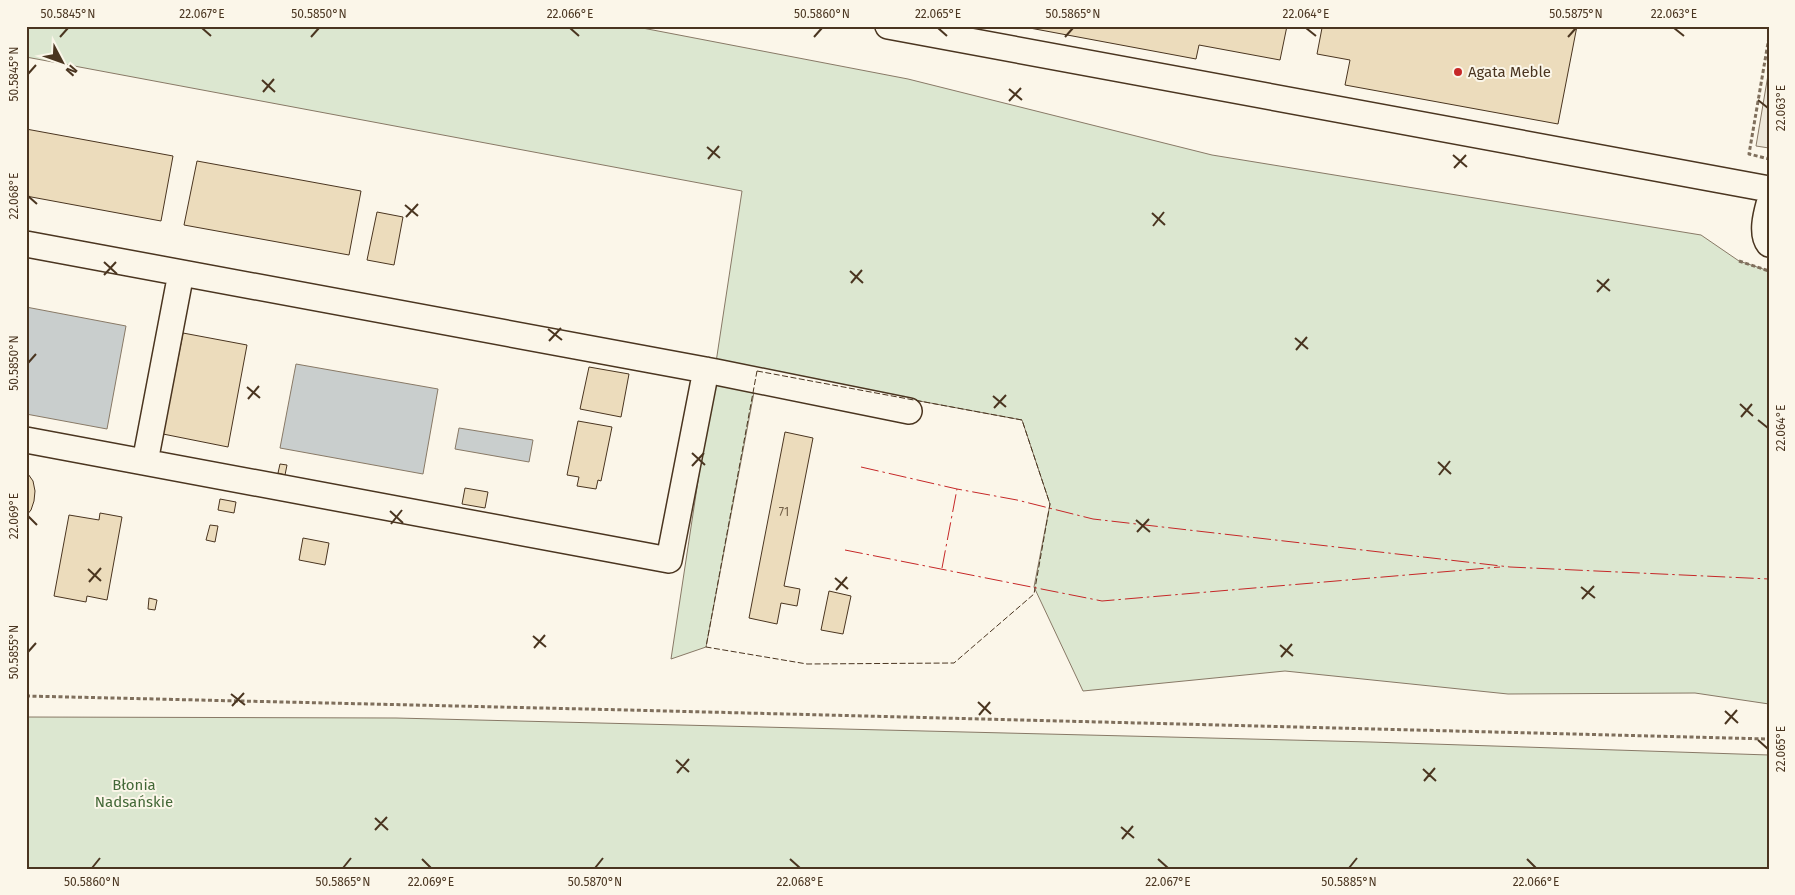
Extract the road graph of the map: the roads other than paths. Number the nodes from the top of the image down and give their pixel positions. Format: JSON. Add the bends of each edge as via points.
{"nodes":[{"id":1,"x":888,"y":26,"type":"edge"},
{"id":2,"x":1769,"y":189,"type":"edge"},
{"id":3,"x":1769,"y":204,"type":"edge"},
{"id":4,"x":26,"y":244,"type":"edge"},
{"id":5,"x":1769,"y":244,"type":"edge"},
{"id":6,"x":181,"y":273,"type":"junction"},
{"id":7,"x":706,"y":370,"type":"junction"},
{"id":8,"x":909,"y":411,"type":"dead end"},
{"id":9,"x":26,"y":440,"type":"edge"},
{"id":10,"x":145,"y":462,"type":"junction"}],
"edges":[{"from":1,"to":2,"type":"lane"},
{"from":3,"to":5,"type":"lane","via":[[1765,232]]},
{"from":4,"to":6,"type":"lane"},
{"from":6,"to":7,"type":"lane"},
{"from":6,"to":10,"type":"lane"},
{"from":7,"to":8,"type":"lane"},
{"from":7,"to":10,"type":"lane","via":[[669,560]]},
{"from":9,"to":10,"type":"lane"}]}
